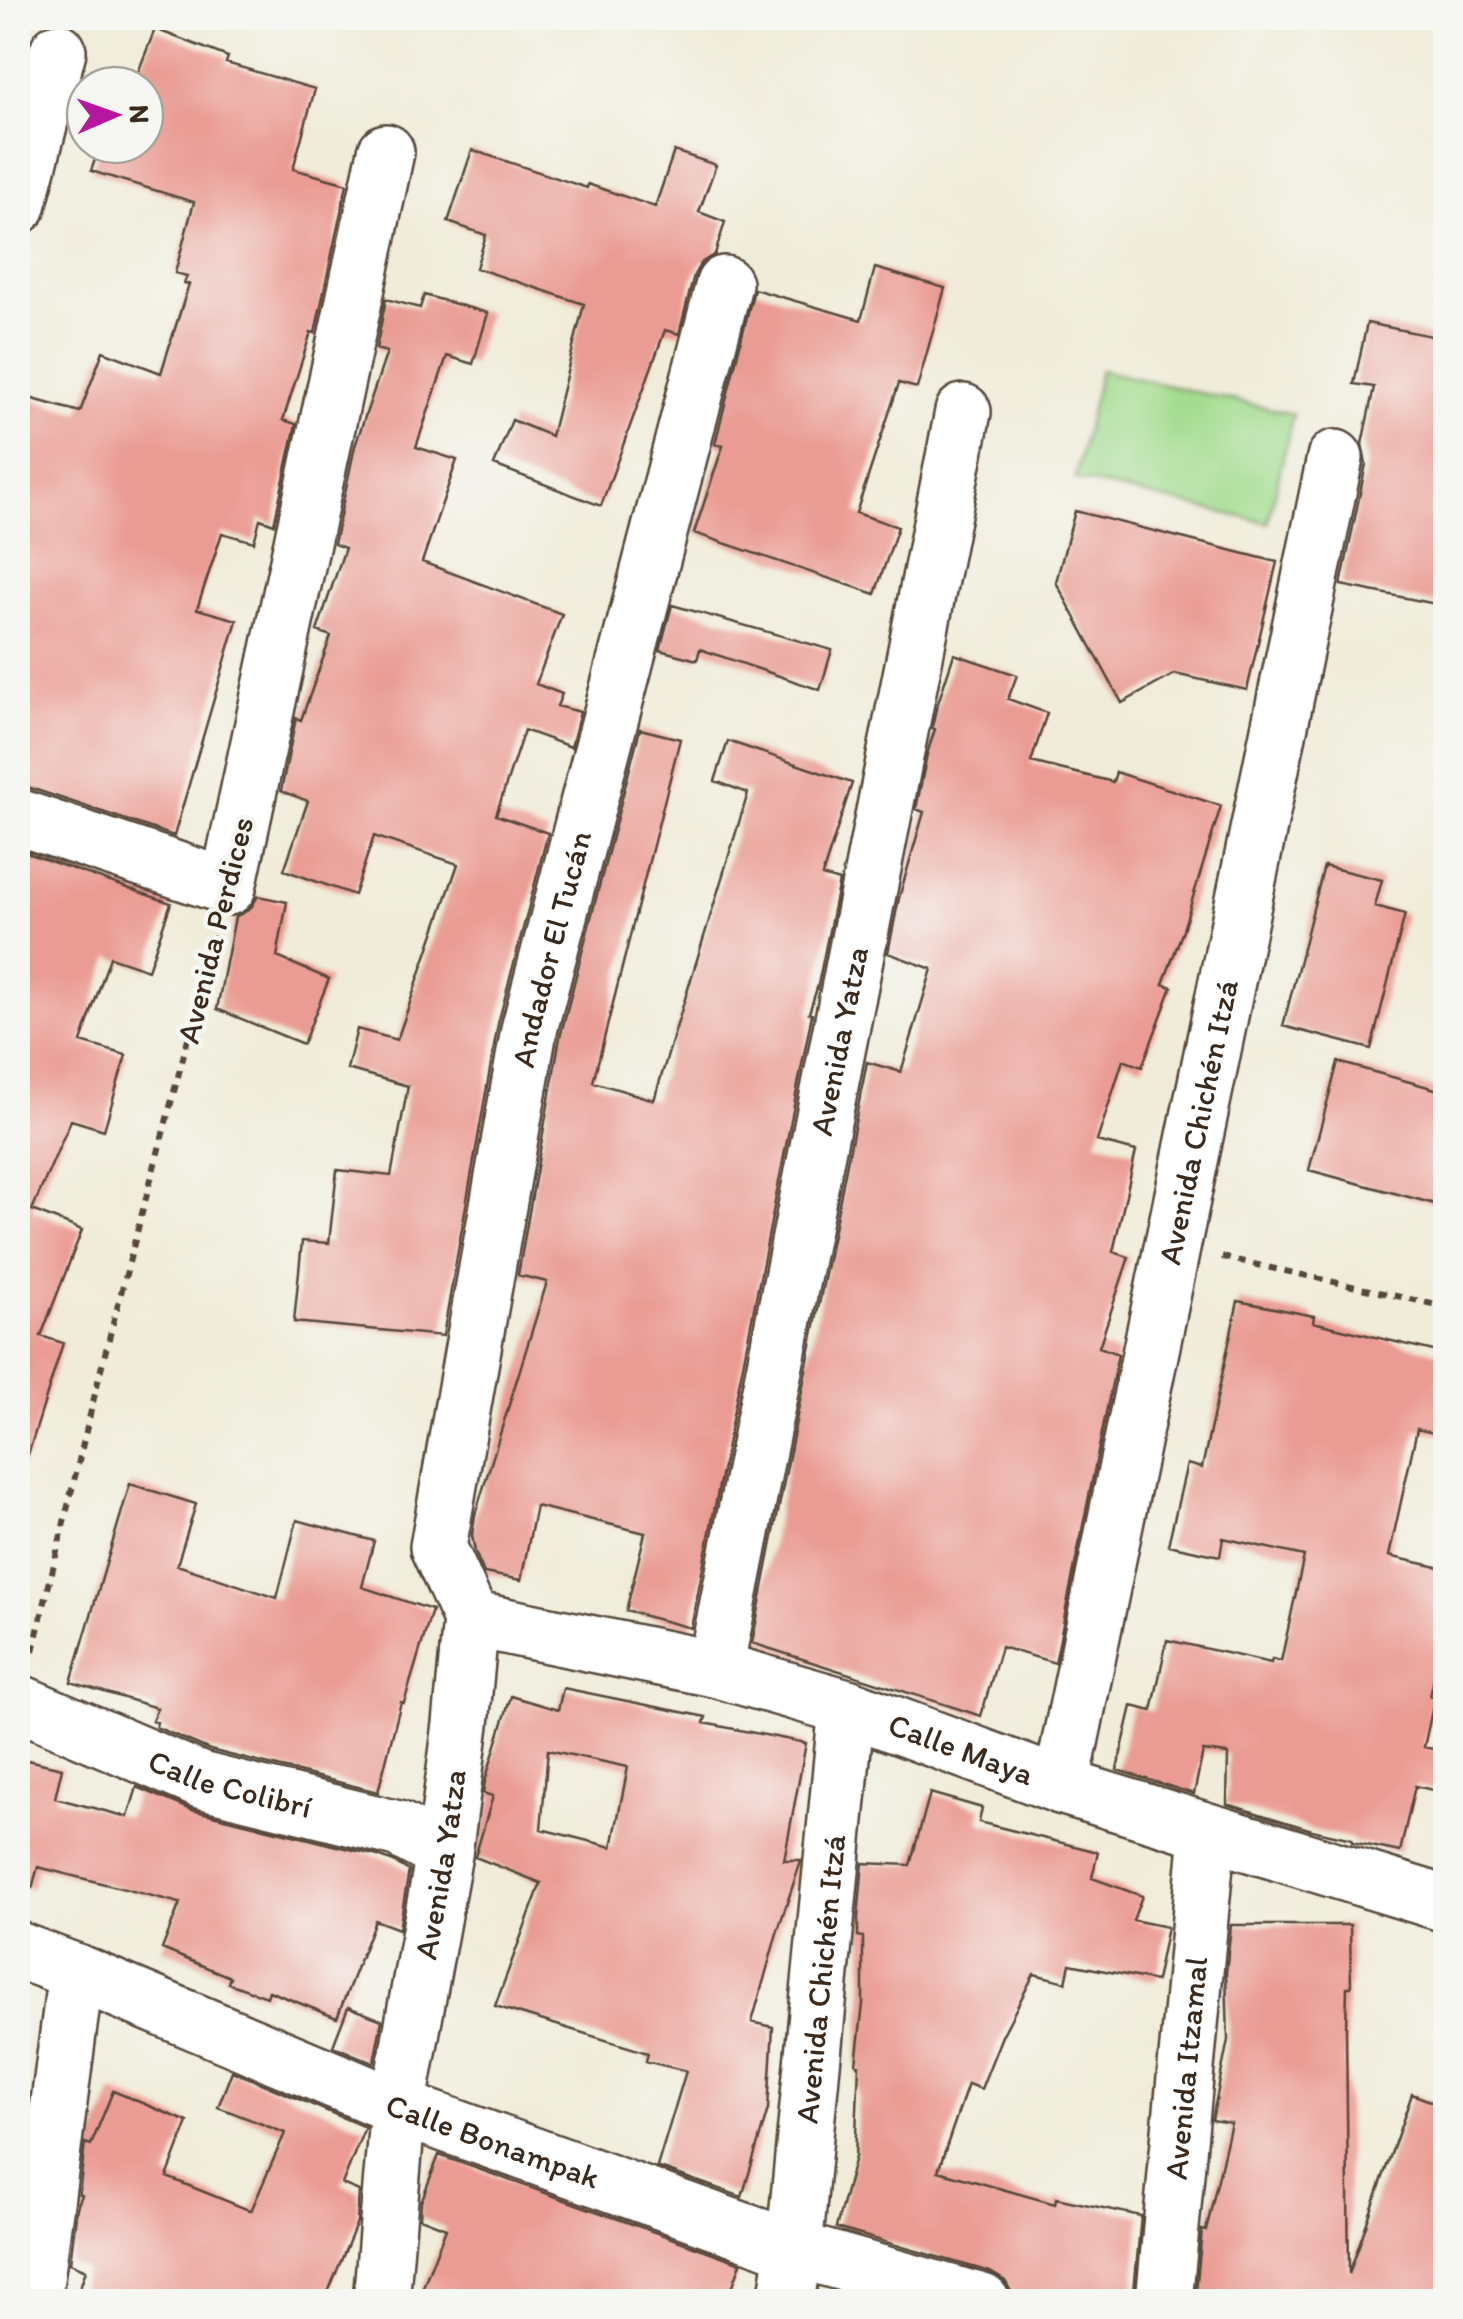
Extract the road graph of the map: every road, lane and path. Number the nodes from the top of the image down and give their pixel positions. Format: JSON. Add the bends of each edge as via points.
{"nodes":[{"id":1,"x":58,"y":51,"type":"dead end"},
{"id":2,"x":386,"y":152,"type":"dead end"},
{"id":3,"x":18,"y":206,"type":"edge"},
{"id":4,"x":724,"y":284,"type":"dead end"},
{"id":5,"x":964,"y":412,"type":"dead end"},
{"id":6,"x":1335,"y":458,"type":"dead end"},
{"id":7,"x":18,"y":817,"type":"edge"},
{"id":8,"x":228,"y":887,"type":"junction"},
{"id":9,"x":1172,"y":1246,"type":"junction"},
{"id":10,"x":1446,"y":1307,"type":"edge"},
{"id":11,"x":471,"y":1619,"type":"junction"},
{"id":12,"x":716,"y":1669,"type":"junction"},
{"id":13,"x":19,"y":1703,"type":"edge"},
{"id":14,"x":846,"y":1707,"type":"junction"},
{"id":15,"x":1062,"y":1786,"type":"junction"},
{"id":16,"x":1208,"y":1833,"type":"junction"},
{"id":17,"x":444,"y":1854,"type":"junction"},
{"id":18,"x":1446,"y":1904,"type":"edge"},
{"id":19,"x":18,"y":1950,"type":"edge"},
{"id":20,"x":76,"y":1972,"type":"junction"},
{"id":21,"x":398,"y":2107,"type":"junction"},
{"id":22,"x":790,"y":2275,"type":"edge"},
{"id":23,"x":33,"y":2302,"type":"edge"},
{"id":24,"x":381,"y":2302,"type":"edge"},
{"id":25,"x":982,"y":2302,"type":"edge"},
{"id":26,"x":1164,"y":2302,"type":"edge"}],
"edges":[{"from":1,"to":3,"type":"street"},
{"from":2,"to":8,"type":"street","name":"Avenida Perdices"},
{"from":4,"to":11,"type":"street","name":"Andador El Tucán","via":[[528,1030],[438,1547]]},
{"from":5,"to":12,"type":"street","name":"Avenida Yatza"},
{"from":6,"to":9,"type":"street","name":"Avenida Chichén Itzá"},
{"from":7,"to":8,"type":"street"},
{"from":8,"to":13,"type":"path","name":"Avenida Perdices"},
{"from":9,"to":10,"type":"path"},
{"from":9,"to":15,"type":"street","name":"Avenida Chichén Itzá"},
{"from":11,"to":12,"type":"street","name":"Calle Maya"},
{"from":11,"to":17,"type":"street","name":"Avenida Yatza"},
{"from":12,"to":14,"type":"street","name":"Calle Maya"},
{"from":13,"to":17,"type":"street","name":"Calle Colibrí","via":[[200,1780],[398,1829]]},
{"from":14,"to":15,"type":"street","name":"Calle Maya"},
{"from":14,"to":22,"type":"street","name":"Avenida Chichén Itzá"},
{"from":15,"to":16,"type":"street","name":"Calle Maya"},
{"from":16,"to":18,"type":"street","name":"Calle Maya"},
{"from":16,"to":26,"type":"street","name":"Avenida Itzamal"},
{"from":17,"to":21,"type":"street","name":"Avenida Yatza"},
{"from":19,"to":20,"type":"street","name":"Calle Bonampak"},
{"from":20,"to":21,"type":"street","name":"Calle Bonampak"},
{"from":20,"to":23,"type":"street"},
{"from":21,"to":22,"type":"street","name":"Calle Bonampak"},
{"from":21,"to":24,"type":"street","name":"Avenida Yatza"},
{"from":22,"to":25,"type":"street","name":"Calle Bonampak"}]}
